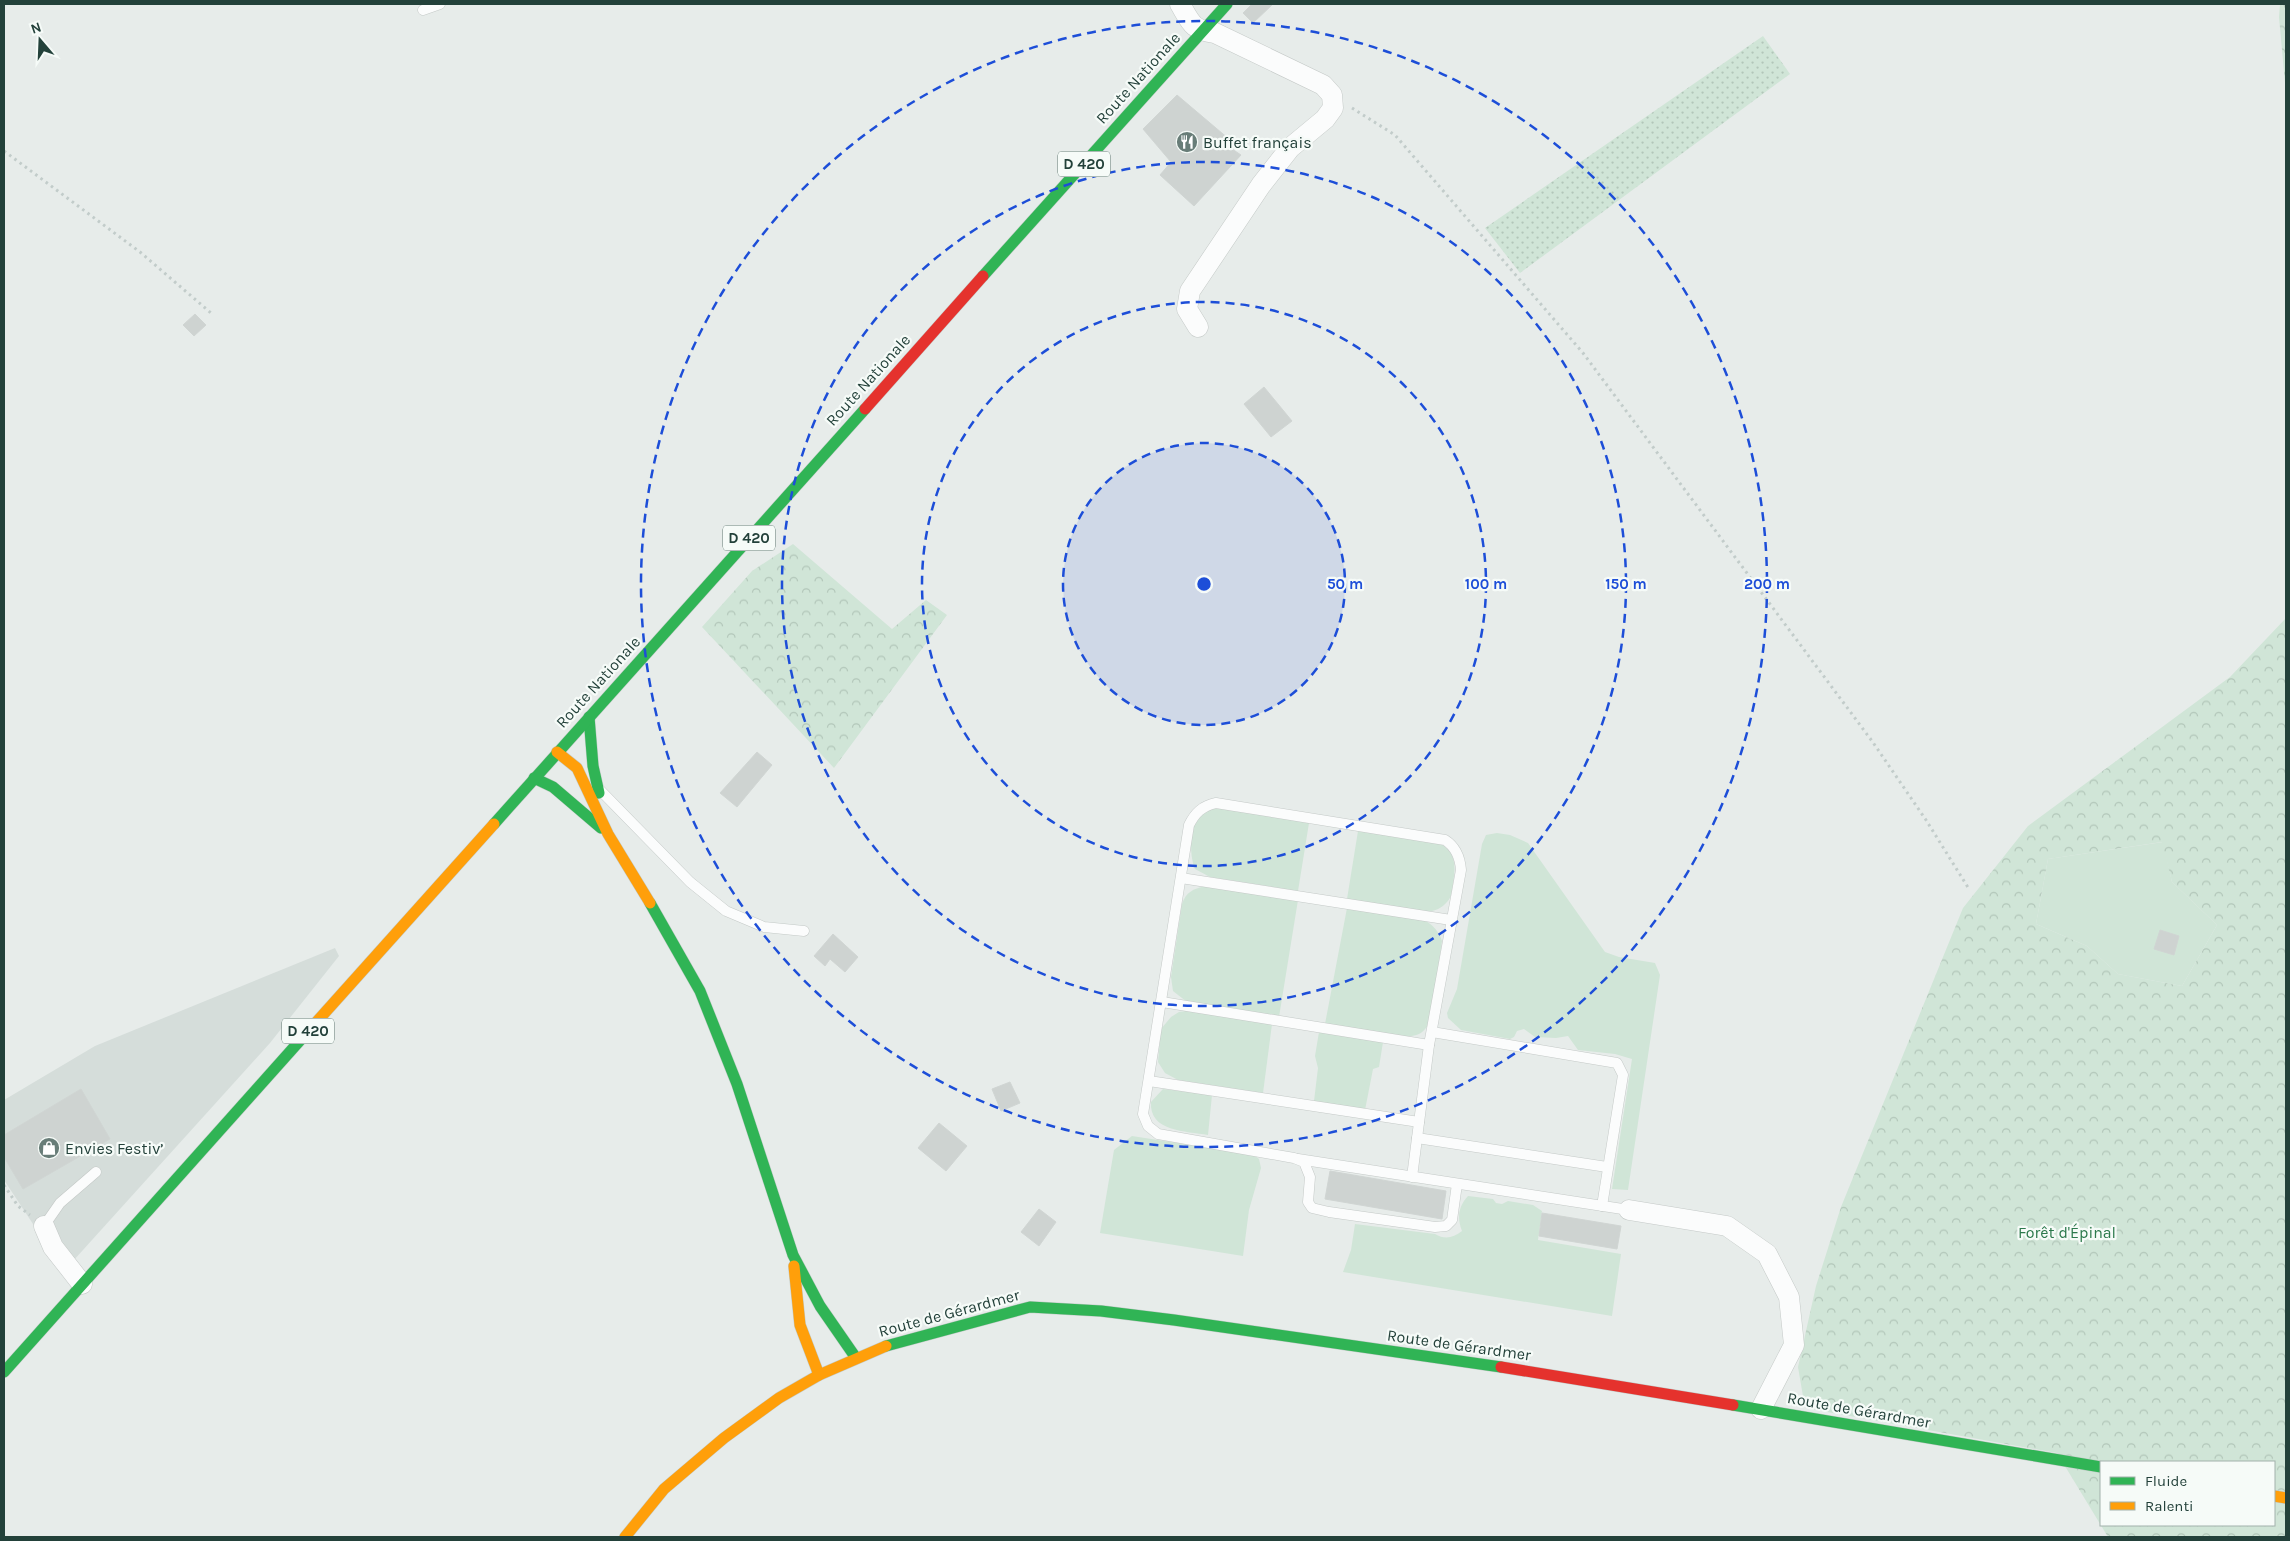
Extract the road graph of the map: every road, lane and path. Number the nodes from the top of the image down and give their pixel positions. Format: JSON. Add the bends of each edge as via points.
{"nodes":[{"id":1,"x":440,"y":4,"type":"edge"},
{"id":2,"x":1180,"y":4,"type":"edge"},
{"id":3,"x":1227,"y":4,"type":"edge"},
{"id":4,"x":423,"y":10,"type":"dead end"},
{"id":5,"x":1202,"y":31,"type":"junction"},
{"id":6,"x":1332,"y":95,"type":"junction"},
{"id":7,"x":4,"y":151,"type":"edge"},
{"id":8,"x":211,"y":314,"type":"dead end"},
{"id":9,"x":1198,"y":327,"type":"dead end"},
{"id":10,"x":589,"y":716,"type":"junction"},
{"id":11,"x":557,"y":752,"type":"junction"},
{"id":12,"x":534,"y":778,"type":"junction"},
{"id":13,"x":598,"y":788,"type":"junction"},
{"id":14,"x":608,"y":834,"type":"junction"},
{"id":15,"x":1181,"y":878,"type":"junction"},
{"id":16,"x":1969,"y":889,"type":"dead end"},
{"id":17,"x":1451,"y":920,"type":"junction"},
{"id":18,"x":804,"y":931,"type":"dead end"},
{"id":19,"x":1162,"y":1002,"type":"junction"},
{"id":20,"x":1432,"y":1032,"type":"junction"},
{"id":21,"x":1430,"y":1044,"type":"junction"},
{"id":22,"x":1149,"y":1081,"type":"junction"},
{"id":23,"x":1419,"y":1122,"type":"junction"},
{"id":24,"x":1417,"y":1138,"type":"junction"},
{"id":25,"x":1294,"y":1158,"type":"junction"},
{"id":26,"x":1607,"y":1167,"type":"junction"},
{"id":27,"x":96,"y":1172,"type":"dead end"},
{"id":28,"x":1412,"y":1177,"type":"junction"},
{"id":29,"x":1457,"y":1184,"type":"junction"},
{"id":30,"x":4,"y":1186,"type":"edge"},
{"id":31,"x":1602,"y":1206,"type":"junction"},
{"id":32,"x":1629,"y":1210,"type":"joint"},
{"id":33,"x":44,"y":1226,"type":"junction"},
{"id":34,"x":793,"y":1255,"type":"junction"},
{"id":35,"x":82,"y":1284,"type":"junction"},
{"id":36,"x":856,"y":1358,"type":"junction"},
{"id":37,"x":4,"y":1372,"type":"edge"},
{"id":38,"x":819,"y":1375,"type":"junction"},
{"id":39,"x":1761,"y":1409,"type":"junction"},
{"id":40,"x":2100,"y":1467,"type":"edge"},
{"id":41,"x":625,"y":1537,"type":"edge"}],
"edges":[{"from":1,"to":4,"type":"lane"},
{"from":2,"to":5,"type":"street","via":[[1193,27]]},
{"from":3,"to":5,"type":"main road","name":"Route Nationale","number":"D 420"},
{"from":5,"to":6,"type":"street","via":[[1215,33],[1323,85]]},
{"from":5,"to":10,"type":"main road","name":"Route Nationale","number":"D 420"},
{"from":6,"to":9,"type":"street","via":[[1333,108],[1325,119],[1290,148],[1261,184],[1190,291],[1187,309]]},
{"from":6,"to":16,"type":"path","via":[[1395,135],[1583,353],[1872,741]]},
{"from":7,"to":8,"type":"path","via":[[140,252]]},
{"from":10,"to":11,"type":"main road","name":"Route Nationale","number":"D 420"},
{"from":10,"to":13,"type":"main road"},
{"from":11,"to":12,"type":"main road","name":"Route Nationale","number":"D 420"},
{"from":11,"to":14,"type":"main road","via":[[577,768]]},
{"from":12,"to":14,"type":"main road","via":[[553,787]]},
{"from":12,"to":35,"type":"main road","number":"D 420"},
{"from":13,"to":14,"type":"main road"},
{"from":13,"to":18,"type":"lane","via":[[690,882],[726,911],[764,927]]},
{"from":14,"to":34,"type":"main road","via":[[700,991],[737,1084]]},
{"from":15,"to":17,"type":"lane"},
{"from":15,"to":17,"type":"lane","via":[[1189,825],[1195,814],[1216,803],[1445,840],[1452,844],[1460,860]]},
{"from":15,"to":19,"type":"lane"},
{"from":17,"to":20,"type":"lane"},
{"from":19,"to":21,"type":"lane"},
{"from":19,"to":22,"type":"lane"},
{"from":20,"to":21,"type":"lane"},
{"from":20,"to":26,"type":"lane","via":[[1616,1063],[1623,1076]]},
{"from":21,"to":23,"type":"lane"},
{"from":22,"to":23,"type":"lane"},
{"from":22,"to":25,"type":"lane","via":[[1143,1114],[1148,1126],[1158,1134]]},
{"from":23,"to":24,"type":"lane"},
{"from":24,"to":26,"type":"lane"},
{"from":24,"to":28,"type":"lane"},
{"from":25,"to":28,"type":"lane"},
{"from":25,"to":29,"type":"lane","via":[[1304,1162],[1310,1177],[1308,1202],[1312,1208],[1329,1212],[1446,1226],[1452,1220]]},
{"from":26,"to":31,"type":"lane"},
{"from":27,"to":33,"type":"lane","via":[[60,1203]]},
{"from":28,"to":29,"type":"lane"},
{"from":29,"to":31,"type":"lane"},
{"from":30,"to":33,"type":"path","via":[[18,1206]]},
{"from":31,"to":32,"type":"lane"},
{"from":32,"to":39,"type":"street","via":[[1727,1226],[1767,1254],[1789,1297],[1794,1345]]},
{"from":33,"to":35,"type":"street","via":[[53,1247]]},
{"from":34,"to":36,"type":"main road","via":[[820,1306]]},
{"from":34,"to":38,"type":"main road","via":[[800,1325]]},
{"from":35,"to":37,"type":"main road","number":"D 420"},
{"from":36,"to":38,"type":"main road","name":"Route de Gérardmer"},
{"from":36,"to":39,"type":"main road","name":"Route de Gérardmer","via":[[892,1343],[1030,1307],[1101,1310],[1588,1380]]},
{"from":38,"to":41,"type":"main road","name":"Route de Gérardmer","via":[[779,1398],[716,1445],[664,1489]]},
{"from":39,"to":40,"type":"main road","name":"Route de Gérardmer"}]}
